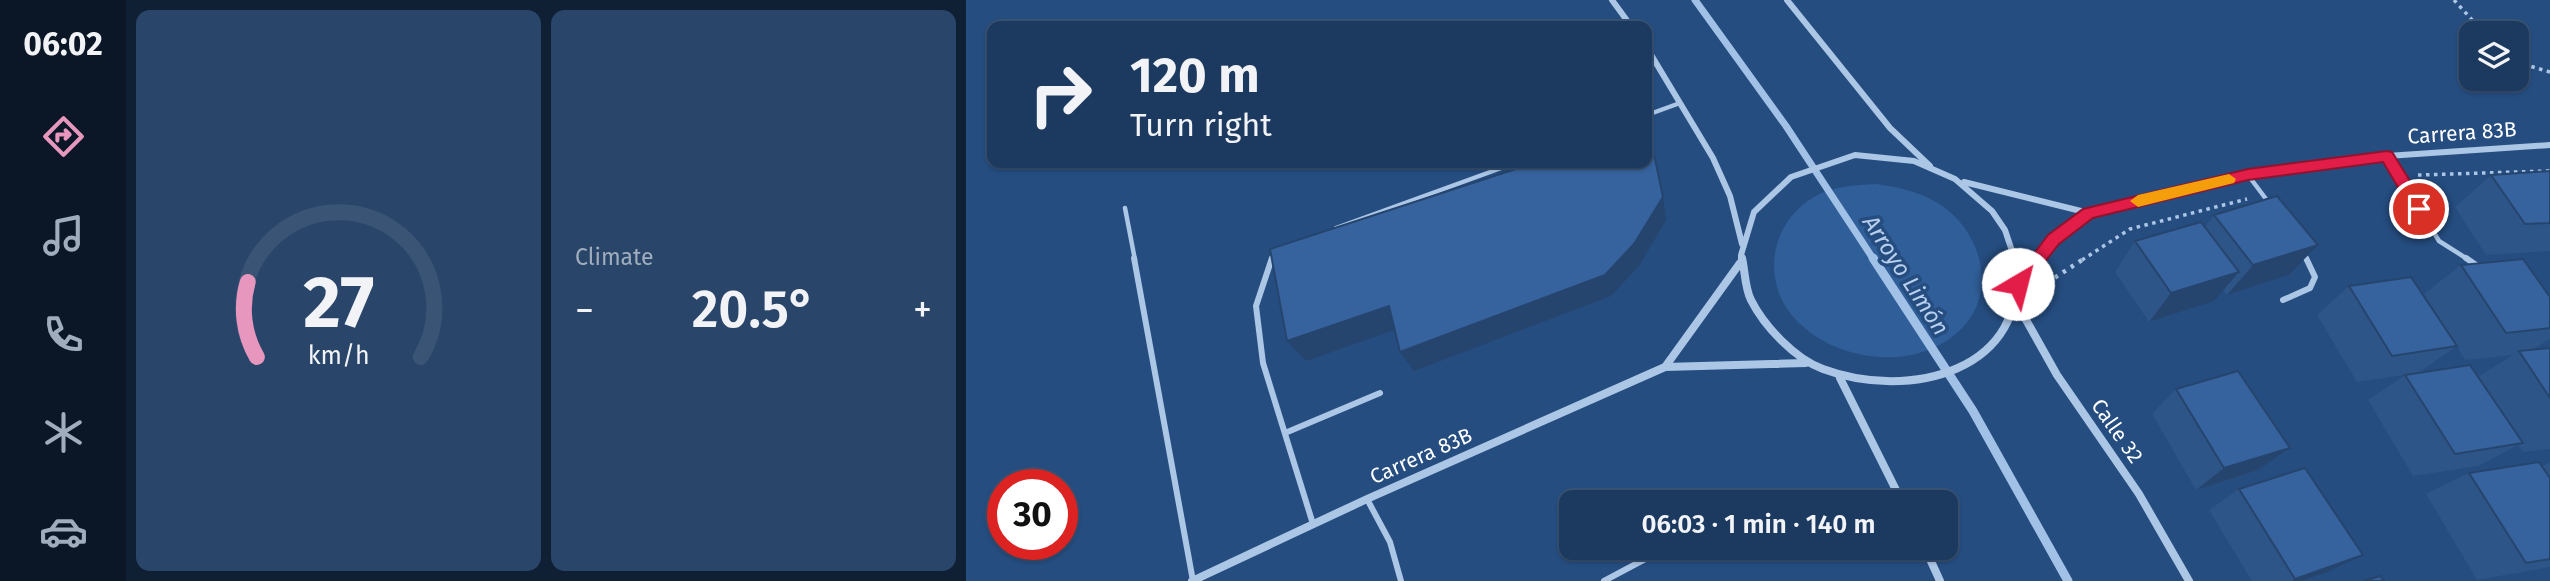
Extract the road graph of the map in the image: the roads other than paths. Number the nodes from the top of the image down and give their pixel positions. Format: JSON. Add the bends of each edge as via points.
{"nodes":[{"id":1,"x":1612,"y":0,"type":"edge"},
{"id":2,"x":1787,"y":0,"type":"edge"},
{"id":3,"x":1627,"y":21,"type":"edge"},
{"id":4,"x":1652,"y":56,"type":"edge"},
{"id":5,"x":1680,"y":103,"type":"junction"},
{"id":6,"x":1652,"y":113,"type":"edge"},
{"id":7,"x":2550,"y":145,"type":"edge"},
{"id":8,"x":2387,"y":156,"type":"junction"},
{"id":9,"x":1931,"y":166,"type":"junction"},
{"id":10,"x":1501,"y":168,"type":"edge"},
{"id":11,"x":2248,"y":175,"type":"junction"},
{"id":12,"x":1959,"y":181,"type":"junction"},
{"id":13,"x":1125,"y":208,"type":"dead end"},
{"id":14,"x":2276,"y":212,"type":"edge"},
{"id":15,"x":2089,"y":213,"type":"junction"},
{"id":16,"x":1327,"y":231,"type":"edge"},
{"id":17,"x":2295,"y":240,"type":"edge"},
{"id":18,"x":1742,"y":245,"type":"junction"},
{"id":19,"x":1277,"y":249,"type":"edge"},
{"id":20,"x":1740,"y":263,"type":"junction"},
{"id":21,"x":2486,"y":268,"type":"edge"},
{"id":22,"x":2018,"y":284,"type":"junction"},
{"id":23,"x":2283,"y":300,"type":"dead end"},
{"id":24,"x":2016,"y":302,"type":"junction"},
{"id":25,"x":1807,"y":363,"type":"junction"},
{"id":26,"x":1665,"y":367,"type":"junction"},
{"id":27,"x":1840,"y":378,"type":"junction"},
{"id":28,"x":1380,"y":393,"type":"dead end"},
{"id":29,"x":1285,"y":433,"type":"junction"},
{"id":30,"x":1896,"y":490,"type":"edge"},
{"id":31,"x":1367,"y":499,"type":"junction"},
{"id":32,"x":1313,"y":524,"type":"junction"},
{"id":33,"x":1643,"y":560,"type":"edge"},
{"id":34,"x":1930,"y":560,"type":"edge"},
{"id":35,"x":1193,"y":581,"type":"edge"},
{"id":36,"x":1401,"y":581,"type":"edge"},
{"id":37,"x":1604,"y":581,"type":"edge"},
{"id":38,"x":1940,"y":581,"type":"edge"},
{"id":39,"x":2189,"y":581,"type":"edge"}],
"edges":[{"from":1,"to":3,"type":"street"},
{"from":2,"to":9,"type":"street","via":[[1890,128]]},
{"from":4,"to":5,"type":"street"},
{"from":5,"to":6,"type":"lane"},
{"from":5,"to":18,"type":"street","via":[[1731,196]]},
{"from":7,"to":8,"type":"street","name":"Carrera 83B"},
{"from":8,"to":11,"type":"street","name":"Carrera 83B"},
{"from":8,"to":21,"type":"lane","via":[[2438,241]]},
{"from":9,"to":12,"type":"street"},
{"from":9,"to":18,"type":"street","via":[[1893,157],[1854,155],[1806,168],[1765,198],[1750,220]]},
{"from":10,"to":16,"type":"lane"},
{"from":11,"to":14,"type":"lane"},
{"from":11,"to":15,"type":"street","name":"Carrera 83B"},
{"from":12,"to":15,"type":"street","name":"Carrera 83B"},
{"from":12,"to":22,"type":"street","via":[[2003,226],[2015,254]]},
{"from":13,"to":35,"type":"lane"},
{"from":15,"to":22,"type":"street","name":"Carrera 83B","via":[[2054,240]]},
{"from":17,"to":23,"type":"lane","via":[[2315,277],[2310,288]]},
{"from":18,"to":20,"type":"street"},
{"from":19,"to":29,"type":"lane","via":[[1256,306],[1264,363]]},
{"from":20,"to":25,"type":"street","via":[[1745,291],[1758,318],[1779,343]]},
{"from":20,"to":26,"type":"street"},
{"from":22,"to":24,"type":"street"},
{"from":24,"to":27,"type":"street","via":[[1999,337],[1977,359],[1947,375],[1913,384],[1876,385]]},
{"from":24,"to":39,"type":"street","name":"Calle 32","via":[[2057,375],[2139,494]]},
{"from":25,"to":26,"type":"street"},
{"from":25,"to":27,"type":"street"},
{"from":26,"to":31,"type":"street","name":"Carrera 83B"},
{"from":27,"to":30,"type":"street"},
{"from":28,"to":29,"type":"lane"},
{"from":29,"to":32,"type":"lane"},
{"from":31,"to":32,"type":"street","name":"Carrera 83B"},
{"from":31,"to":36,"type":"lane","via":[[1390,542]]},
{"from":32,"to":35,"type":"street","name":"Carrera 83B"},
{"from":33,"to":37,"type":"lane"},
{"from":34,"to":38,"type":"street"}]}
